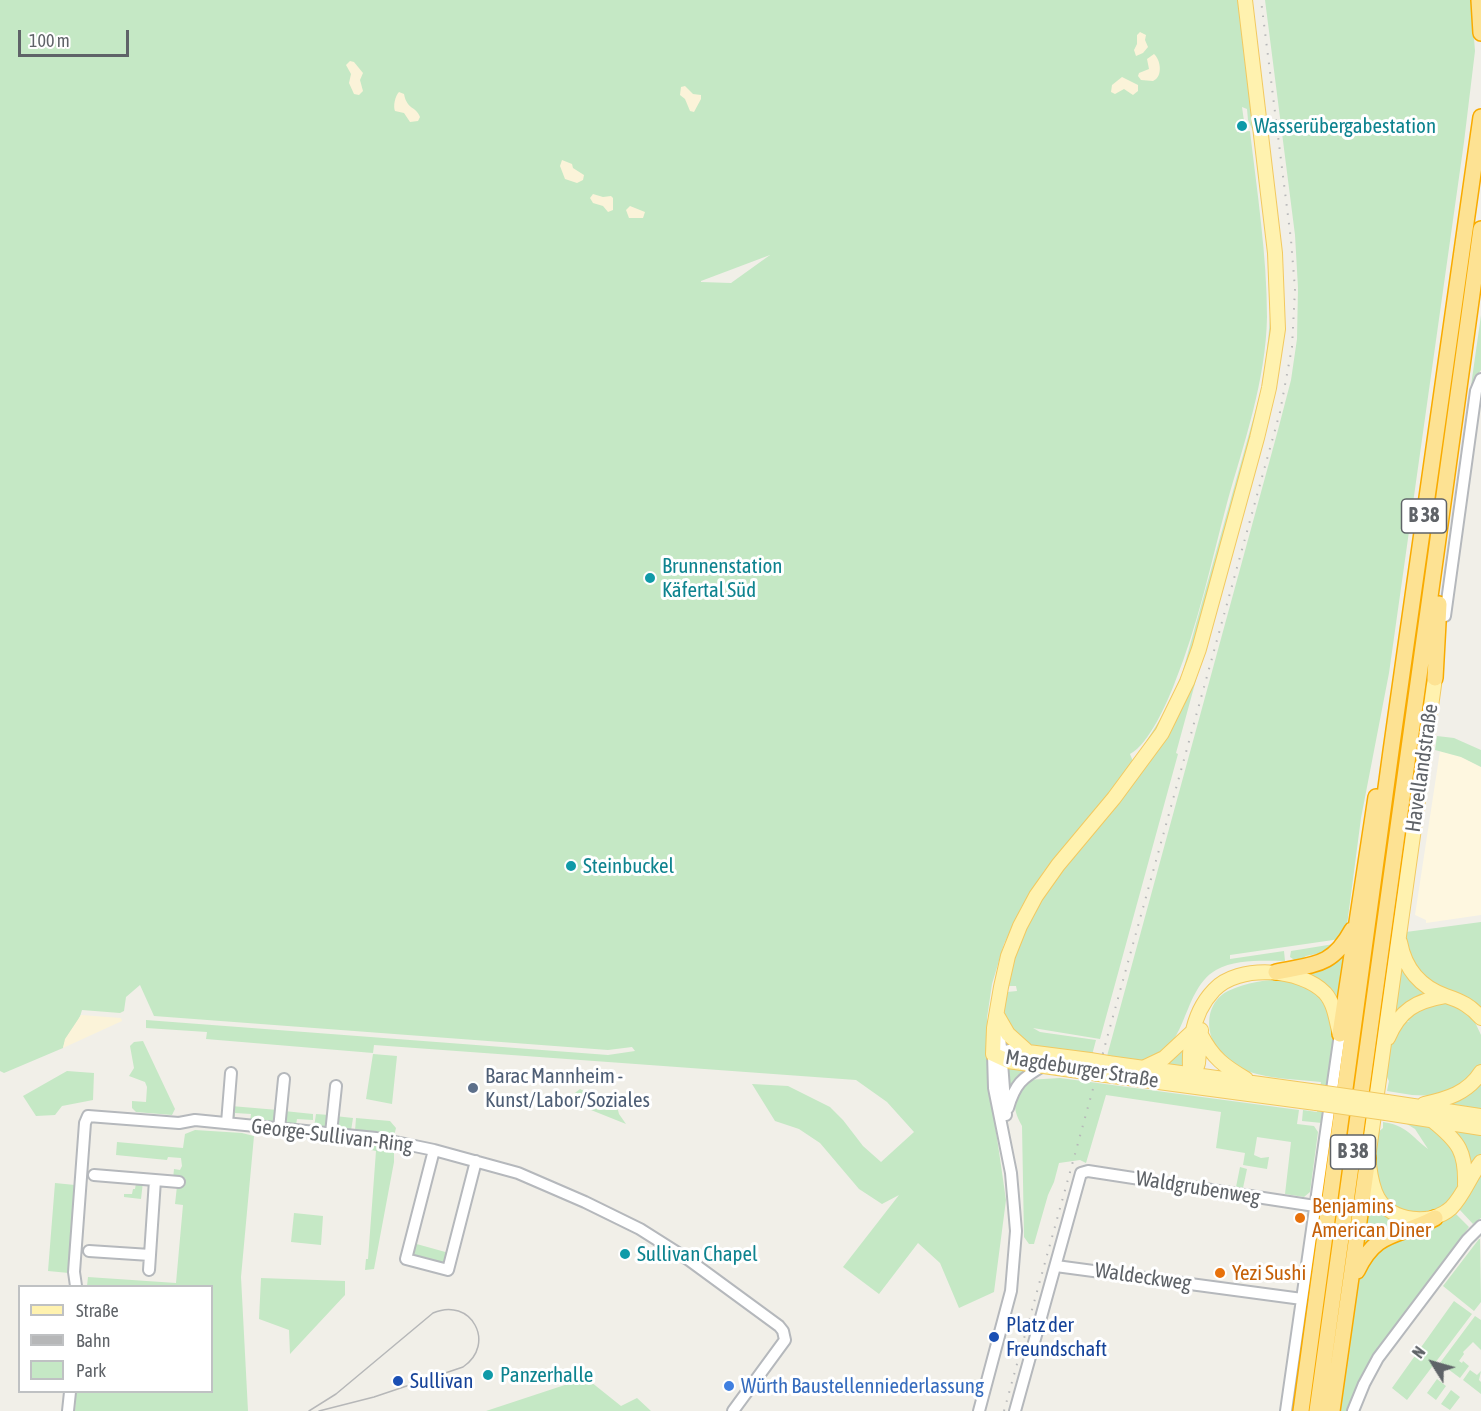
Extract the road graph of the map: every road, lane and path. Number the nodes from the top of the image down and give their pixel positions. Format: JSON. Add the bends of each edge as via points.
{"nodes":[{"id":1,"x":1245,"y":0,"type":"edge"},
{"id":2,"x":1479,"y":0,"type":"edge"},
{"id":3,"x":1481,"y":33,"type":"edge"},
{"id":4,"x":1481,"y":117,"type":"edge"},
{"id":5,"x":1480,"y":232,"type":"edge"},
{"id":6,"x":1481,"y":379,"type":"edge"},
{"id":7,"x":1436,"y":552,"type":"junction"},
{"id":8,"x":1434,"y":678,"type":"junction"},
{"id":9,"x":1391,"y":751,"type":"junction"},
{"id":10,"x":1357,"y":920,"type":"junction"},
{"id":11,"x":1398,"y":931,"type":"junction"},
{"id":12,"x":1276,"y":972,"type":"junction"},
{"id":13,"x":1445,"y":996,"type":"junction"},
{"id":14,"x":998,"y":1018,"type":"junction"},
{"id":15,"x":1481,"y":1018,"type":"edge"},
{"id":16,"x":1197,"y":1033,"type":"junction"},
{"id":17,"x":1340,"y":1034,"type":"junction"},
{"id":18,"x":1383,"y":1049,"type":"junction"},
{"id":19,"x":1029,"y":1052,"type":"junction"},
{"id":20,"x":999,"y":1055,"type":"junction"},
{"id":21,"x":1043,"y":1066,"type":"junction"},
{"id":22,"x":1088,"y":1066,"type":"junction"},
{"id":23,"x":1144,"y":1068,"type":"junction"},
{"id":24,"x":1107,"y":1069,"type":"junction"},
{"id":25,"x":1481,"y":1072,"type":"edge"},
{"id":26,"x":231,"y":1073,"type":"dead end"},
{"id":27,"x":1192,"y":1078,"type":"junction"},
{"id":28,"x":284,"y":1079,"type":"dead end"},
{"id":29,"x":1253,"y":1083,"type":"junction"},
{"id":30,"x":336,"y":1086,"type":"dead end"},
{"id":31,"x":1317,"y":1098,"type":"junction"},
{"id":32,"x":1416,"y":1106,"type":"junction"},
{"id":33,"x":1387,"y":1107,"type":"junction"},
{"id":34,"x":1006,"y":1114,"type":"junction"},
{"id":35,"x":1481,"y":1116,"type":"edge"},
{"id":36,"x":1431,"y":1120,"type":"junction"},
{"id":37,"x":227,"y":1123,"type":"junction"},
{"id":38,"x":1481,"y":1128,"type":"edge"},
{"id":39,"x":279,"y":1129,"type":"junction"},
{"id":40,"x":331,"y":1133,"type":"junction"},
{"id":41,"x":1006,"y":1139,"type":"junction"},
{"id":42,"x":434,"y":1150,"type":"junction"},
{"id":43,"x":1368,"y":1158,"type":"junction"},
{"id":44,"x":476,"y":1161,"type":"junction"},
{"id":45,"x":1481,"y":1162,"type":"edge"},
{"id":46,"x":94,"y":1175,"type":"dead end"},
{"id":47,"x":155,"y":1180,"type":"junction"},
{"id":48,"x":178,"y":1182,"type":"dead end"},
{"id":49,"x":1465,"y":1187,"type":"junction"},
{"id":50,"x":1315,"y":1206,"type":"junction"},
{"id":51,"x":1435,"y":1218,"type":"junction"},
{"id":52,"x":1481,"y":1226,"type":"edge"},
{"id":53,"x":89,"y":1251,"type":"dead end"},
{"id":54,"x":150,"y":1255,"type":"junction"},
{"id":55,"x":1056,"y":1266,"type":"junction"},
{"id":56,"x":149,"y":1269,"type":"dead end"},
{"id":57,"x":76,"y":1285,"type":"edge"},
{"id":58,"x":1350,"y":1285,"type":"junction"},
{"id":59,"x":1011,"y":1292,"type":"junction"},
{"id":60,"x":1302,"y":1299,"type":"junction"},
{"id":61,"x":70,"y":1393,"type":"edge"},
{"id":62,"x":1357,"y":1410,"type":"edge"},
{"id":63,"x":68,"y":1411,"type":"edge"},
{"id":64,"x":733,"y":1411,"type":"edge"},
{"id":65,"x":979,"y":1411,"type":"edge"},
{"id":66,"x":986,"y":1411,"type":"edge"},
{"id":67,"x":1015,"y":1411,"type":"edge"},
{"id":68,"x":1286,"y":1411,"type":"edge"},
{"id":69,"x":1301,"y":1411,"type":"edge"},
{"id":70,"x":1317,"y":1411,"type":"edge"},
{"id":71,"x":1332,"y":1411,"type":"edge"}],
"edges":[{"from":1,"to":14,"type":"main road","via":[[1278,309],[1275,358],[1257,438],[1187,682],[1143,761],[1036,896],[1008,956]]},
{"from":2,"to":3,"type":"highway"},
{"from":4,"to":9,"type":"highway","number":"B 38"},
{"from":5,"to":7,"type":"highway","number":"B 38"},
{"from":6,"to":8,"type":"street","name":"Havellandstraße","via":[[1476,391]]},
{"from":7,"to":8,"type":"highway","via":[[1441,579]]},
{"from":7,"to":70,"type":"highway","number":"B 38"},
{"from":8,"to":11,"type":"main road","name":"Havellandstraße"},
{"from":9,"to":10,"type":"highway","via":[[1379,777]]},
{"from":9,"to":69,"type":"highway","number":"B 38"},
{"from":10,"to":12,"type":"highway","via":[[1346,941],[1324,962]]},
{"from":10,"to":17,"type":"highway"},
{"from":11,"to":13,"type":"main road","via":[[1402,954],[1411,972]]},
{"from":11,"to":18,"type":"main road","name":"Havellandstraße"},
{"from":12,"to":16,"type":"main road","via":[[1241,975],[1225,981],[1212,992],[1199,1014]]},
{"from":12,"to":17,"type":"main road","via":[[1305,979],[1326,994],[1334,1007]]},
{"from":13,"to":15,"type":"main road","via":[[1464,1003]]},
{"from":13,"to":18,"type":"main road","via":[[1409,1008],[1399,1017]]},
{"from":14,"to":19,"type":"main road","via":[[1008,1034]]},
{"from":14,"to":20,"type":"main road","via":[[994,1028]]},
{"from":16,"to":23,"type":"main road","via":[[1164,1059]]},
{"from":16,"to":27,"type":"main road","via":[[1198,1063]]},
{"from":16,"to":29,"type":"main road","via":[[1224,1066]]},
{"from":17,"to":50,"type":"street"},
{"from":18,"to":43,"type":"main road","name":"Havellandstraße"},
{"from":19,"to":20,"type":"street","name":"Magdeburger Straße"},
{"from":19,"to":22,"type":"main road","name":"Magdeburger Straße"},
{"from":20,"to":21,"type":"main road","name":"Magdeburger Straße","via":[[1008,1061]]},
{"from":20,"to":34,"type":"street"},
{"from":20,"to":41,"type":"street","via":[[994,1088]]},
{"from":21,"to":22,"type":"main road","name":"Magdeburger Straße"},
{"from":21,"to":34,"type":"street","via":[[1020,1080]]},
{"from":22,"to":24,"type":"main road","name":"Magdeburger Straße","bridge":true},
{"from":23,"to":24,"type":"main road","name":"Magdeburger Straße"},
{"from":23,"to":27,"type":"main road","name":"Magdeburger Straße"},
{"from":24,"to":27,"type":"main road","name":"Magdeburger Straße"},
{"from":25,"to":32,"type":"main road","via":[[1468,1088],[1452,1097]]},
{"from":26,"to":37,"type":"street"},
{"from":27,"to":29,"type":"main road","name":"Magdeburger Straße"},
{"from":27,"to":31,"type":"main road","name":"Magdeburger Straße"},
{"from":28,"to":39,"type":"street"},
{"from":29,"to":31,"type":"main road","name":"Magdeburger Straße"},
{"from":30,"to":40,"type":"street"},
{"from":31,"to":33,"type":"main road","name":"Magdeburger Straße","bridge":true},
{"from":32,"to":33,"type":"main road","name":"Magdeburger Straße"},
{"from":32,"to":35,"type":"main road","name":"Magdeburger Straße"},
{"from":33,"to":36,"type":"main road","name":"Magdeburger Straße"},
{"from":34,"to":41,"type":"street"},
{"from":36,"to":38,"type":"main road","name":"Magdeburger Straße"},
{"from":36,"to":49,"type":"main road","via":[[1455,1140],[1462,1153]]},
{"from":37,"to":39,"type":"street","name":"George-Sullivan-Ring"},
{"from":37,"to":57,"type":"street","name":"George-Sullivan-Ring","via":[[88,1116]]},
{"from":39,"to":40,"type":"street","name":"George-Sullivan-Ring"},
{"from":40,"to":42,"type":"street","name":"George-Sullivan-Ring"},
{"from":41,"to":59,"type":"street","via":[[1016,1231]]},
{"from":42,"to":44,"type":"street","name":"George-Sullivan-Ring"},
{"from":42,"to":44,"type":"street","via":[[406,1259],[448,1270]]},
{"from":43,"to":51,"type":"main road","number":"B 38","via":[[1372,1185],[1385,1207],[1404,1217]]},
{"from":43,"to":58,"type":"highway"},
{"from":44,"to":64,"type":"street","name":"George-Sullivan-Ring","via":[[546,1185],[640,1229],[779,1326],[785,1340]]},
{"from":45,"to":49,"type":"main road"},
{"from":46,"to":47,"type":"street"},
{"from":47,"to":48,"type":"street"},
{"from":47,"to":54,"type":"street","via":[[148,1202],[146,1235]]},
{"from":49,"to":51,"type":"main road","via":[[1452,1206]]},
{"from":50,"to":55,"type":"street","name":"Waldgrubenweg","via":[[1088,1171],[1081,1173]]},
{"from":50,"to":60,"type":"street"},
{"from":51,"to":58,"type":"highway","via":[[1374,1244],[1364,1255]]},
{"from":52,"to":62,"type":"street","via":[[1378,1358],[1364,1384]]},
{"from":53,"to":54,"type":"street"},
{"from":54,"to":56,"type":"street"},
{"from":55,"to":60,"type":"street","name":"Waldeckweg"},
{"from":55,"to":67,"type":"street"},
{"from":58,"to":71,"type":"highway"},
{"from":59,"to":65,"type":"street"},
{"from":59,"to":66,"type":"street","via":[[1012,1314]]},
{"from":60,"to":68,"type":"street"},
{"from":61,"to":63,"type":"street"}]}
